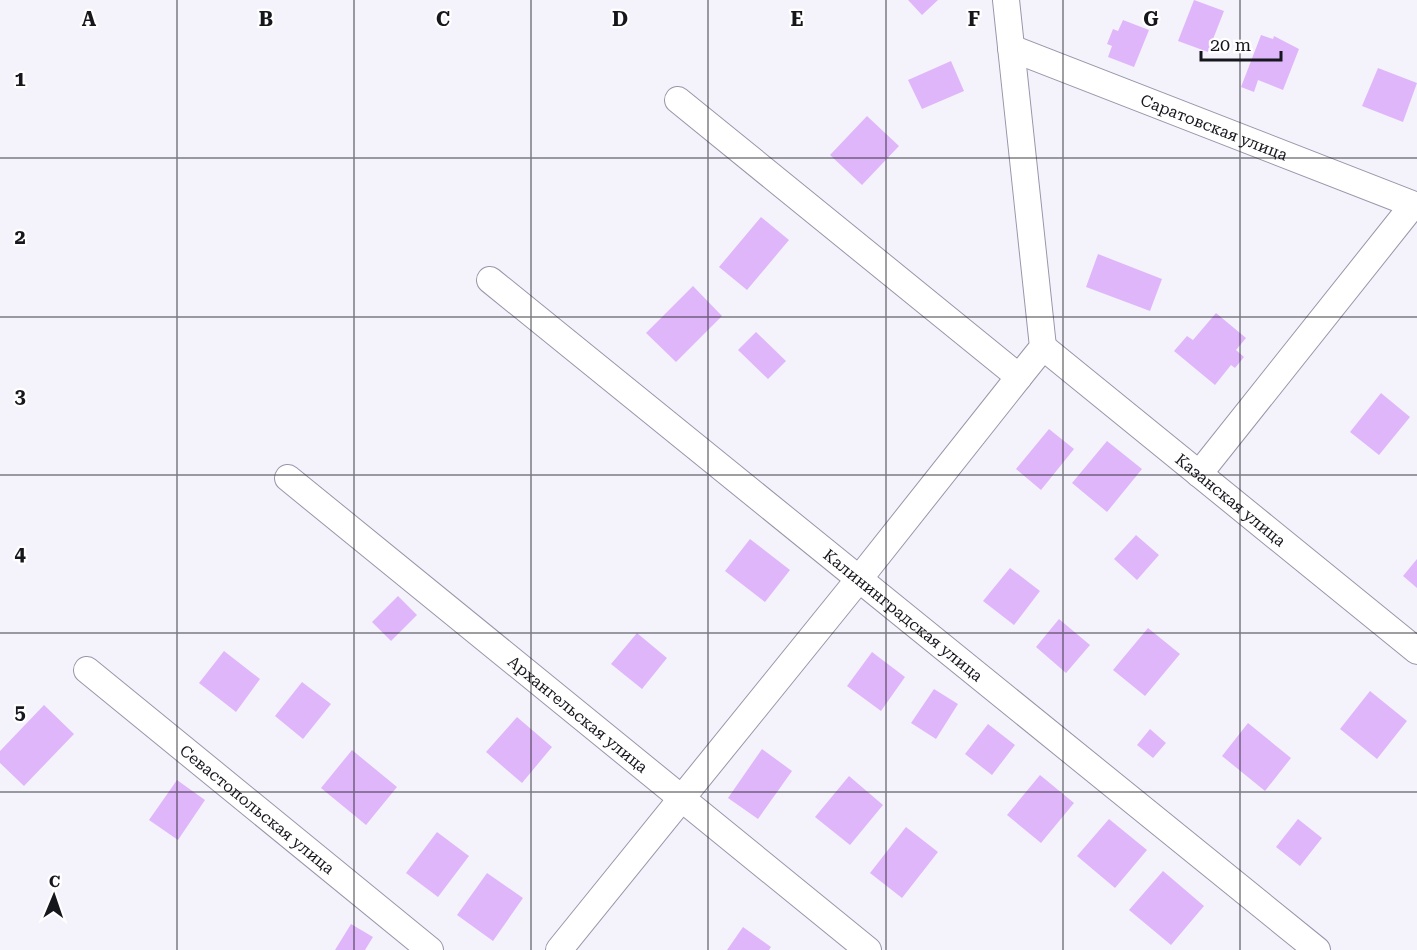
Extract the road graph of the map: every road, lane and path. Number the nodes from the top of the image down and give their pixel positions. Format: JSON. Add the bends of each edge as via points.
{"nodes":[{"id":1,"x":1006,"y":0,"type":"edge"},
{"id":2,"x":1011,"y":48,"type":"junction"},
{"id":3,"x":678,"y":100,"type":"dead end"},
{"id":4,"x":1415,"y":205,"type":"edge"},
{"id":5,"x":490,"y":280,"type":"dead end"},
{"id":6,"x":1043,"y":347,"type":"junction"},
{"id":7,"x":1019,"y":377,"type":"junction"},
{"id":8,"x":1199,"y":474,"type":"junction"},
{"id":9,"x":288,"y":478,"type":"dead end"},
{"id":10,"x":859,"y":579,"type":"junction"},
{"id":11,"x":1417,"y":651,"type":"edge"},
{"id":12,"x":87,"y":670,"type":"dead end"},
{"id":13,"x":682,"y":799,"type":"junction"},
{"id":14,"x":430,"y":950,"type":"edge"},
{"id":15,"x":559,"y":950,"type":"edge"},
{"id":16,"x":868,"y":950,"type":"edge"},
{"id":17,"x":1317,"y":950,"type":"edge"}],
"edges":[{"from":1,"to":2,"type":"street"},
{"from":2,"to":4,"type":"street","name":"Саратовская улица"},
{"from":2,"to":6,"type":"street"},
{"from":3,"to":7,"type":"street"},
{"from":4,"to":8,"type":"street"},
{"from":5,"to":10,"type":"street","name":"Калининградская улица"},
{"from":6,"to":7,"type":"street"},
{"from":6,"to":8,"type":"street","name":"Казанская улица"},
{"from":7,"to":10,"type":"street"},
{"from":8,"to":11,"type":"street","name":"Казанская улица"},
{"from":9,"to":13,"type":"street","name":"Архангельская улица"},
{"from":10,"to":13,"type":"street"},
{"from":10,"to":17,"type":"street","name":"Калининградская улица"},
{"from":12,"to":14,"type":"street","name":"Севастопольская улица"},
{"from":13,"to":15,"type":"street"},
{"from":13,"to":16,"type":"street","name":"Архангельская улица"}]}
